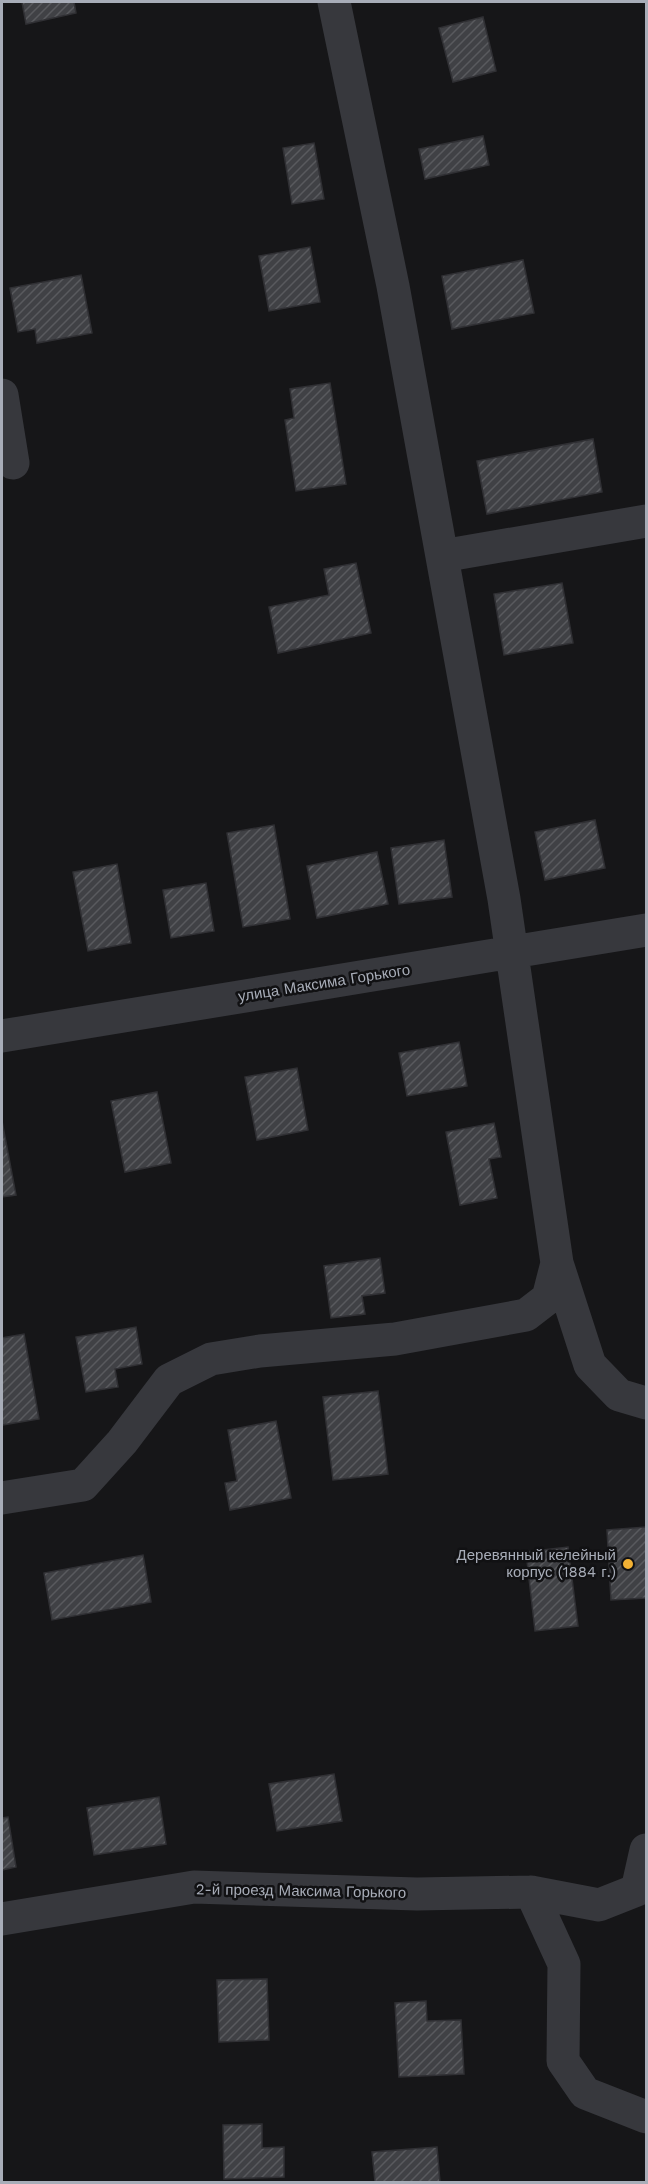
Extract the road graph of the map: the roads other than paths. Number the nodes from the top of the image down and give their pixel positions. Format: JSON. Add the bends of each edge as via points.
{"nodes":[{"id":1,"x":334,"y":2,"type":"edge"},
{"id":2,"x":2,"y":395,"type":"edge"},
{"id":3,"x":13,"y":463,"type":"dead end"},
{"id":4,"x":646,"y":520,"type":"edge"},
{"id":5,"x":442,"y":556,"type":"junction"},
{"id":6,"x":646,"y":930,"type":"edge"},
{"id":7,"x":513,"y":952,"type":"junction"},
{"id":8,"x":2,"y":1036,"type":"edge"},
{"id":9,"x":557,"y":1263,"type":"junction"},
{"id":10,"x":646,"y":1404,"type":"edge"},
{"id":11,"x":2,"y":1498,"type":"edge"},
{"id":12,"x":646,"y":1850,"type":"edge"},
{"id":13,"x":531,"y":1893,"type":"junction"},
{"id":14,"x":2,"y":1919,"type":"edge"},
{"id":15,"x":646,"y":2117,"type":"edge"}],
"edges":[{"from":1,"to":5,"type":"street","via":[[393,286]]},
{"from":2,"to":3,"type":"street"},
{"from":4,"to":5,"type":"street"},
{"from":5,"to":7,"type":"street"},
{"from":6,"to":7,"type":"street","name":"улица Максима Горького"},
{"from":7,"to":8,"type":"street","name":"улица Максима Горького"},
{"from":7,"to":9,"type":"street"},
{"from":9,"to":10,"type":"street","via":[[590,1365],[619,1395]]},
{"from":9,"to":11,"type":"street","via":[[548,1298],[526,1315],[395,1340],[211,1359],[170,1380],[83,1485]]},
{"from":12,"to":13,"type":"street","name":"2-й проезд Максима Горького","via":[[637,1890],[599,1905]]},
{"from":13,"to":14,"type":"street","name":"2-й проезд Максима Горького","via":[[417,1894],[194,1887]]},
{"from":13,"to":15,"type":"street","via":[[564,1964],[563,2061],[585,2093]]}]}
